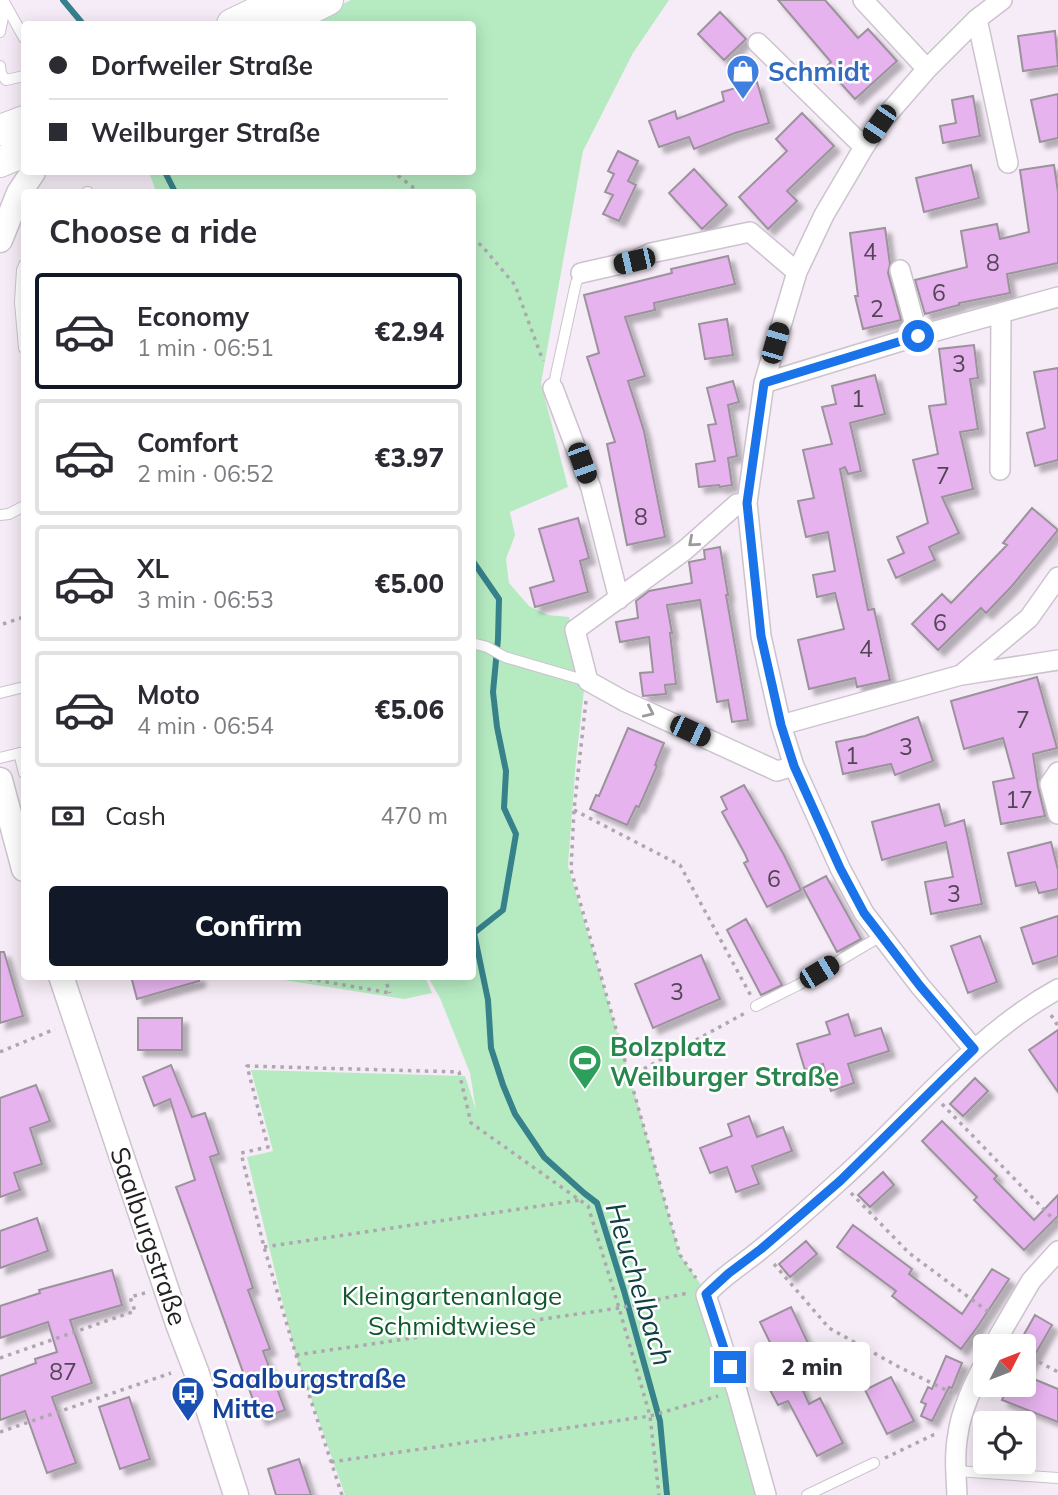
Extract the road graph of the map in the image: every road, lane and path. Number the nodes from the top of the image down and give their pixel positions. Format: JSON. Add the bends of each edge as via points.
{"nodes":[{"id":1,"x":282,"y":0,"type":"edge"},
{"id":2,"x":328,"y":0,"type":"edge"},
{"id":3,"x":863,"y":0,"type":"edge"},
{"id":4,"x":1002,"y":0,"type":"edge"},
{"id":5,"x":4,"y":3,"type":"edge"},
{"id":6,"x":977,"y":19,"type":"junction"},
{"id":7,"x":238,"y":21,"type":"edge"},
{"id":8,"x":286,"y":21,"type":"edge"},
{"id":9,"x":0,"y":32,"type":"edge"},
{"id":10,"x":21,"y":33,"type":"edge"},
{"id":11,"x":758,"y":43,"type":"dead end"},
{"id":12,"x":0,"y":66,"type":"edge"},
{"id":13,"x":927,"y":69,"type":"junction"},
{"id":14,"x":21,"y":77,"type":"edge"},
{"id":15,"x":21,"y":122,"type":"edge"},
{"id":16,"x":0,"y":130,"type":"edge"},
{"id":17,"x":864,"y":147,"type":"junction"},
{"id":18,"x":21,"y":153,"type":"edge"},
{"id":19,"x":0,"y":162,"type":"edge"},
{"id":20,"x":1008,"y":163,"type":"dead end"},
{"id":21,"x":396,"y":175,"type":"edge"},
{"id":22,"x":415,"y":189,"type":"edge"},
{"id":23,"x":21,"y":190,"type":"edge"},
{"id":24,"x":0,"y":240,"type":"edge"},
{"id":25,"x":476,"y":241,"type":"edge"},
{"id":26,"x":900,"y":270,"type":"dead end"},
{"id":27,"x":797,"y":272,"type":"junction"},
{"id":28,"x":581,"y":273,"type":"joint"},
{"id":29,"x":21,"y":286,"type":"edge"},
{"id":30,"x":1058,"y":297,"type":"edge"},
{"id":31,"x":1001,"y":313,"type":"junction"},
{"id":32,"x":21,"y":314,"type":"edge"},
{"id":33,"x":918,"y":336,"type":"junction"},
{"id":34,"x":764,"y":383,"type":"junction"},
{"id":35,"x":554,"y":388,"type":"junction"},
{"id":36,"x":1000,"y":470,"type":"dead end"},
{"id":37,"x":747,"y":503,"type":"junction"},
{"id":38,"x":21,"y":508,"type":"edge"},
{"id":39,"x":0,"y":515,"type":"edge"},
{"id":40,"x":1058,"y":577,"type":"edge"},
{"id":41,"x":619,"y":599,"type":"junction"},
{"id":42,"x":21,"y":618,"type":"edge"},
{"id":43,"x":3,"y":624,"type":"dead end"},
{"id":44,"x":476,"y":644,"type":"edge"},
{"id":45,"x":1058,"y":660,"type":"edge"},
{"id":46,"x":961,"y":675,"type":"junction"},
{"id":47,"x":588,"y":681,"type":"junction"},
{"id":48,"x":21,"y":688,"type":"edge"},
{"id":49,"x":0,"y":693,"type":"edge"},
{"id":50,"x":781,"y":725,"type":"junction"},
{"id":51,"x":21,"y":753,"type":"edge"},
{"id":52,"x":0,"y":758,"type":"edge"},
{"id":53,"x":794,"y":766,"type":"junction"},
{"id":54,"x":1058,"y":772,"type":"edge"},
{"id":55,"x":0,"y":780,"type":"edge"},
{"id":56,"x":574,"y":810,"type":"junction"},
{"id":57,"x":1058,"y":814,"type":"edge"},
{"id":58,"x":21,"y":855,"type":"edge"},
{"id":59,"x":881,"y":936,"type":"junction"},
{"id":60,"x":62,"y":980,"type":"edge"},
{"id":61,"x":315,"y":980,"type":"edge"},
{"id":62,"x":385,"y":980,"type":"edge"},
{"id":63,"x":1058,"y":989,"type":"edge"},
{"id":64,"x":756,"y":1006,"type":"junction"},
{"id":65,"x":55,"y":1029,"type":"dead end"},
{"id":66,"x":974,"y":1049,"type":"junction"},
{"id":67,"x":0,"y":1052,"type":"edge"},
{"id":68,"x":629,"y":1077,"type":"junction"},
{"id":69,"x":931,"y":1093,"type":"junction"},
{"id":70,"x":840,"y":1181,"type":"junction"},
{"id":71,"x":580,"y":1200,"type":"junction"},
{"id":72,"x":1058,"y":1224,"type":"edge"},
{"id":73,"x":264,"y":1247,"type":"junction"},
{"id":74,"x":761,"y":1249,"type":"junction"},
{"id":75,"x":1058,"y":1251,"type":"edge"},
{"id":76,"x":705,"y":1292,"type":"junction"},
{"id":77,"x":145,"y":1293,"type":"dead end"},
{"id":78,"x":621,"y":1307,"type":"junction"},
{"id":79,"x":1005,"y":1324,"type":"junction"},
{"id":80,"x":1000,"y":1334,"type":"edge"},
{"id":81,"x":296,"y":1355,"type":"junction"},
{"id":82,"x":0,"y":1358,"type":"edge"},
{"id":83,"x":1036,"y":1360,"type":"edge"},
{"id":84,"x":1058,"y":1372,"type":"edge"},
{"id":85,"x":171,"y":1373,"type":"dead end"},
{"id":86,"x":973,"y":1389,"type":"edge"},
{"id":87,"x":737,"y":1391,"type":"junction"},
{"id":88,"x":968,"y":1400,"type":"junction"},
{"id":89,"x":652,"y":1415,"type":"junction"},
{"id":90,"x":0,"y":1432,"type":"edge"},
{"id":91,"x":958,"y":1433,"type":"junction"},
{"id":92,"x":331,"y":1462,"type":"junction"},
{"id":93,"x":874,"y":1463,"type":"joint"},
{"id":94,"x":956,"y":1471,"type":"junction"},
{"id":95,"x":1058,"y":1478,"type":"edge"},
{"id":96,"x":236,"y":1495,"type":"edge"},
{"id":97,"x":342,"y":1495,"type":"edge"},
{"id":98,"x":659,"y":1495,"type":"edge"},
{"id":99,"x":766,"y":1495,"type":"edge"},
{"id":100,"x":807,"y":1495,"type":"edge"},
{"id":101,"x":957,"y":1495,"type":"edge"}],
"edges":[{"from":1,"to":7,"type":"main road"},
{"from":2,"to":8,"type":"main road"},
{"from":3,"to":13,"type":"street"},
{"from":4,"to":6,"type":"street"},
{"from":5,"to":9,"type":"lane"},
{"from":5,"to":10,"type":"lane"},
{"from":6,"to":13,"type":"street"},
{"from":6,"to":20,"type":"street"},
{"from":11,"to":17,"type":"street"},
{"from":12,"to":14,"type":"lane","via":[[6,80]]},
{"from":13,"to":17,"type":"street"},
{"from":15,"to":16,"type":"main road"},
{"from":17,"to":27,"type":"street"},
{"from":18,"to":19,"type":"main road"},
{"from":21,"to":22,"type":"path"},
{"from":23,"to":24,"type":"street"},
{"from":25,"to":35,"type":"path","via":[[515,285]]},
{"from":26,"to":33,"type":"street"},
{"from":27,"to":28,"type":"street","via":[[750,232]]},
{"from":27,"to":34,"type":"street"},
{"from":28,"to":35,"type":"lane"},
{"from":29,"to":32,"type":"lane"},
{"from":30,"to":31,"type":"street"},
{"from":31,"to":33,"type":"street"},
{"from":31,"to":36,"type":"street"},
{"from":33,"to":34,"type":"street"},
{"from":34,"to":37,"type":"street"},
{"from":35,"to":41,"type":"street","via":[[591,488]]},
{"from":37,"to":41,"type":"street","one_way":true,"via":[[737,504]]},
{"from":37,"to":50,"type":"street","via":[[761,636]]},
{"from":38,"to":39,"type":"lane"},
{"from":40,"to":46,"type":"street","via":[[1029,618]]},
{"from":41,"to":47,"type":"street","via":[[575,630]]},
{"from":42,"to":43,"type":"path"},
{"from":44,"to":47,"type":"lane"},
{"from":45,"to":46,"type":"street"},
{"from":46,"to":50,"type":"street"},
{"from":47,"to":53,"type":"street","one_way":true,"via":[[777,771]]},
{"from":47,"to":56,"type":"path"},
{"from":48,"to":49,"type":"lane"},
{"from":50,"to":53,"type":"street"},
{"from":51,"to":52,"type":"lane"},
{"from":53,"to":59,"type":"street","via":[[840,868]]},
{"from":54,"to":57,"type":"street","via":[[1050,784]]},
{"from":55,"to":58,"type":"street"},
{"from":56,"to":64,"type":"path","via":[[680,865]]},
{"from":56,"to":68,"type":"path","via":[[571,870]]},
{"from":59,"to":64,"type":"lane"},
{"from":59,"to":66,"type":"street"},
{"from":60,"to":96,"type":"street","name":"Saalburgstraße"},
{"from":61,"to":62,"type":"path","via":[[390,993]]},
{"from":63,"to":66,"type":"street"},
{"from":64,"to":68,"type":"path"},
{"from":65,"to":67,"type":"path"},
{"from":66,"to":69,"type":"street"},
{"from":68,"to":76,"type":"path","via":[[680,1255]]},
{"from":69,"to":70,"type":"street"},
{"from":69,"to":72,"type":"path"},
{"from":70,"to":74,"type":"street"},
{"from":70,"to":79,"type":"path","via":[[909,1253]]},
{"from":71,"to":73,"type":"path"},
{"from":71,"to":73,"type":"path","via":[[471,1123],[459,1072],[247,1066],[268,1147],[241,1153]]},
{"from":71,"to":78,"type":"path","via":[[587,1206]]},
{"from":73,"to":81,"type":"path"},
{"from":74,"to":76,"type":"street"},
{"from":74,"to":88,"type":"path","via":[[829,1328]]},
{"from":75,"to":79,"type":"street","via":[[1031,1281]]},
{"from":76,"to":78,"type":"path"},
{"from":76,"to":87,"type":"street"},
{"from":77,"to":82,"type":"path","via":[[130,1297],[135,1311]]},
{"from":78,"to":81,"type":"path"},
{"from":78,"to":89,"type":"path"},
{"from":79,"to":80,"type":"street"},
{"from":81,"to":92,"type":"path"},
{"from":83,"to":84,"type":"path"},
{"from":85,"to":90,"type":"path"},
{"from":86,"to":88,"type":"street"},
{"from":87,"to":89,"type":"path"},
{"from":87,"to":99,"type":"street"},
{"from":88,"to":91,"type":"street"},
{"from":89,"to":92,"type":"path"},
{"from":89,"to":98,"type":"path"},
{"from":91,"to":93,"type":"path","via":[[933,1435]]},
{"from":91,"to":94,"type":"street"},
{"from":92,"to":97,"type":"path"},
{"from":93,"to":100,"type":"lane"},
{"from":94,"to":95,"type":"lane"},
{"from":94,"to":101,"type":"street"}]}
